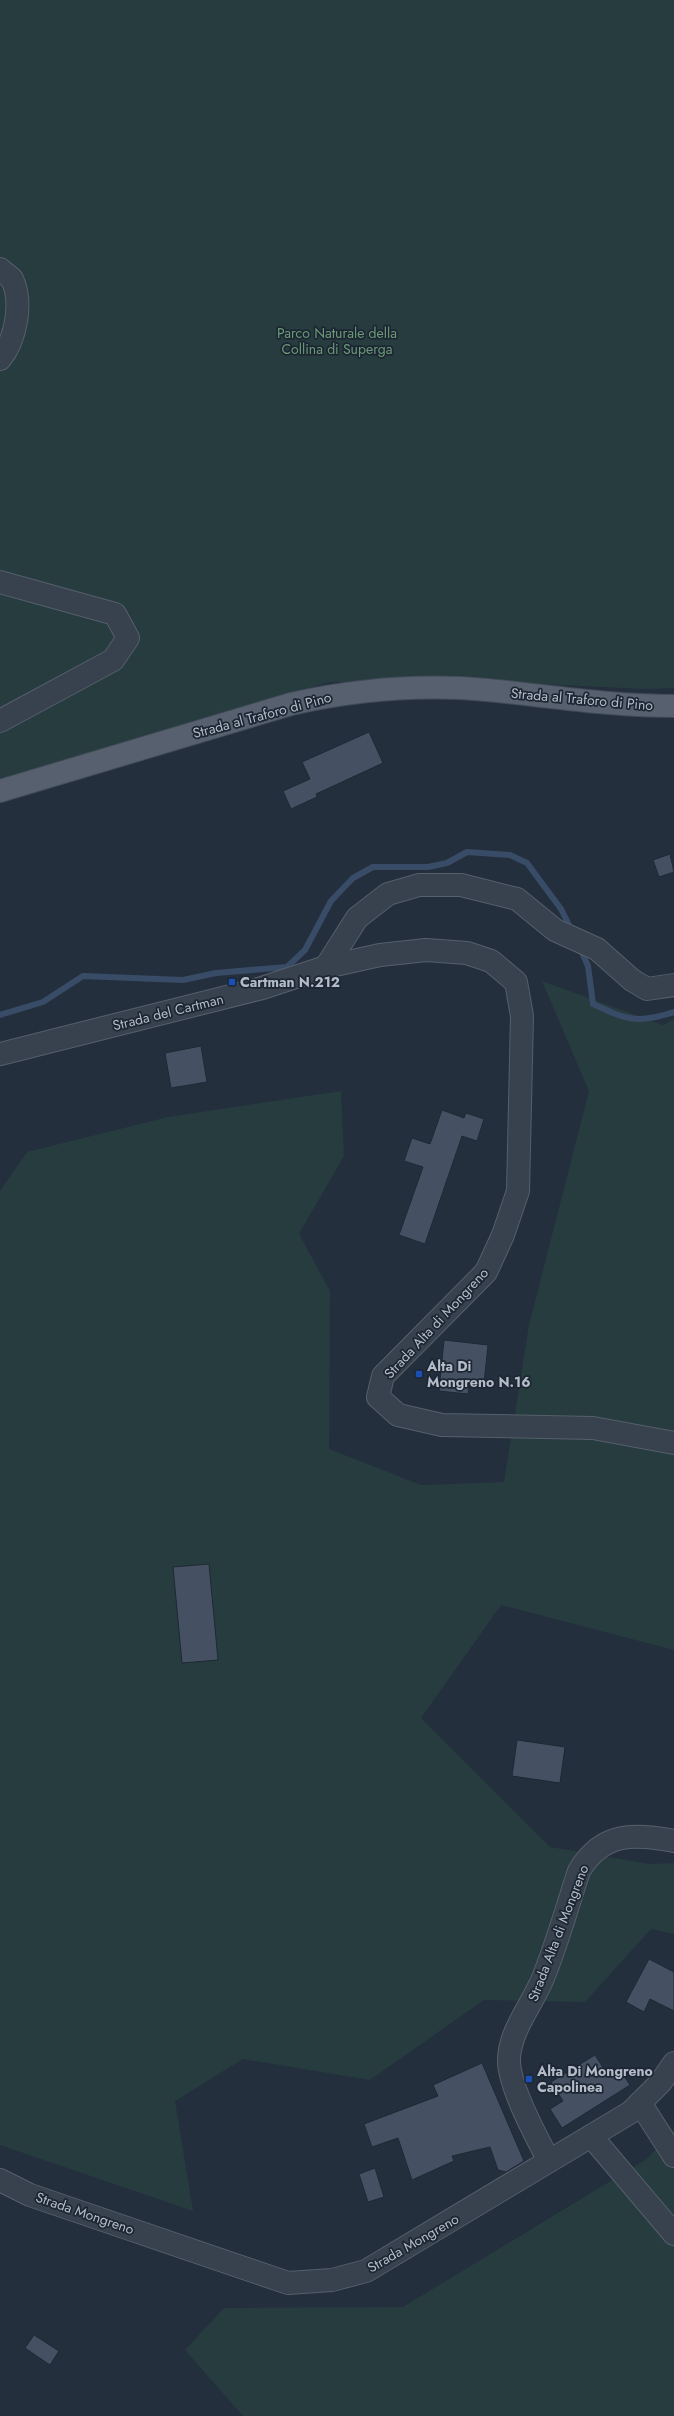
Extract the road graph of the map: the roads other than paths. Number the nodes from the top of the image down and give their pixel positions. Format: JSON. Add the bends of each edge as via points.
{"nodes":[{"id":1,"x":0,"y":269,"type":"edge"},
{"id":2,"x":0,"y":359,"type":"edge"},
{"id":3,"x":0,"y":582,"type":"edge"},
{"id":4,"x":674,"y":706,"type":"edge"},
{"id":5,"x":0,"y":721,"type":"edge"},
{"id":6,"x":0,"y":791,"type":"edge"},
{"id":7,"x":326,"y":967,"type":"junction"},
{"id":8,"x":674,"y":985,"type":"edge"},
{"id":9,"x":0,"y":1054,"type":"edge"},
{"id":10,"x":674,"y":1443,"type":"edge"},
{"id":11,"x":674,"y":1841,"type":"edge"},
{"id":12,"x":674,"y":2063,"type":"edge"},
{"id":13,"x":640,"y":2103,"type":"junction"},
{"id":14,"x":591,"y":2136,"type":"junction"},
{"id":15,"x":674,"y":2156,"type":"edge"},
{"id":16,"x":549,"y":2161,"type":"junction"},
{"id":17,"x":0,"y":2180,"type":"edge"},
{"id":18,"x":674,"y":2234,"type":"edge"}],
"edges":[{"from":1,"to":2,"type":"street","via":[[11,279],[18,307],[8,350]]},
{"from":3,"to":5,"type":"street","via":[[115,614],[128,638],[113,660]]},
{"from":4,"to":6,"type":"main road","name":"Strada al Traforo di Pino","via":[[562,699],[486,690],[440,689],[327,696]]},
{"from":7,"to":8,"type":"street","via":[[357,918],[388,894],[419,885],[461,885],[517,899],[555,930],[597,949],[632,980],[647,989]]},
{"from":7,"to":9,"type":"street","name":"Strada del Cartman","via":[[262,988]]},
{"from":7,"to":10,"type":"street","name":"Strada Alta di Mongreno","via":[[380,955],[426,950],[467,953],[491,962],[516,982],[522,1016],[518,1191],[503,1235],[486,1272],[384,1376],[378,1397],[398,1415],[442,1425],[593,1428]]},
{"from":11,"to":16,"type":"street","name":"Strada Alta di Mongreno","via":[[635,1836],[613,1840],[597,1848],[587,1857],[579,1871],[543,1978],[512,2040],[509,2061],[514,2083]]},
{"from":12,"to":13,"type":"street","name":"Strada Mongreno","via":[[661,2082]]},
{"from":13,"to":14,"type":"street","name":"Strada Mongreno","via":[[631,2112]]},
{"from":13,"to":15,"type":"street"},
{"from":14,"to":16,"type":"street","name":"Strada Mongreno"},
{"from":14,"to":18,"type":"street"},
{"from":16,"to":17,"type":"street","name":"Strada Mongreno","via":[[366,2271],[332,2280],[288,2282],[30,2195]]}]}
